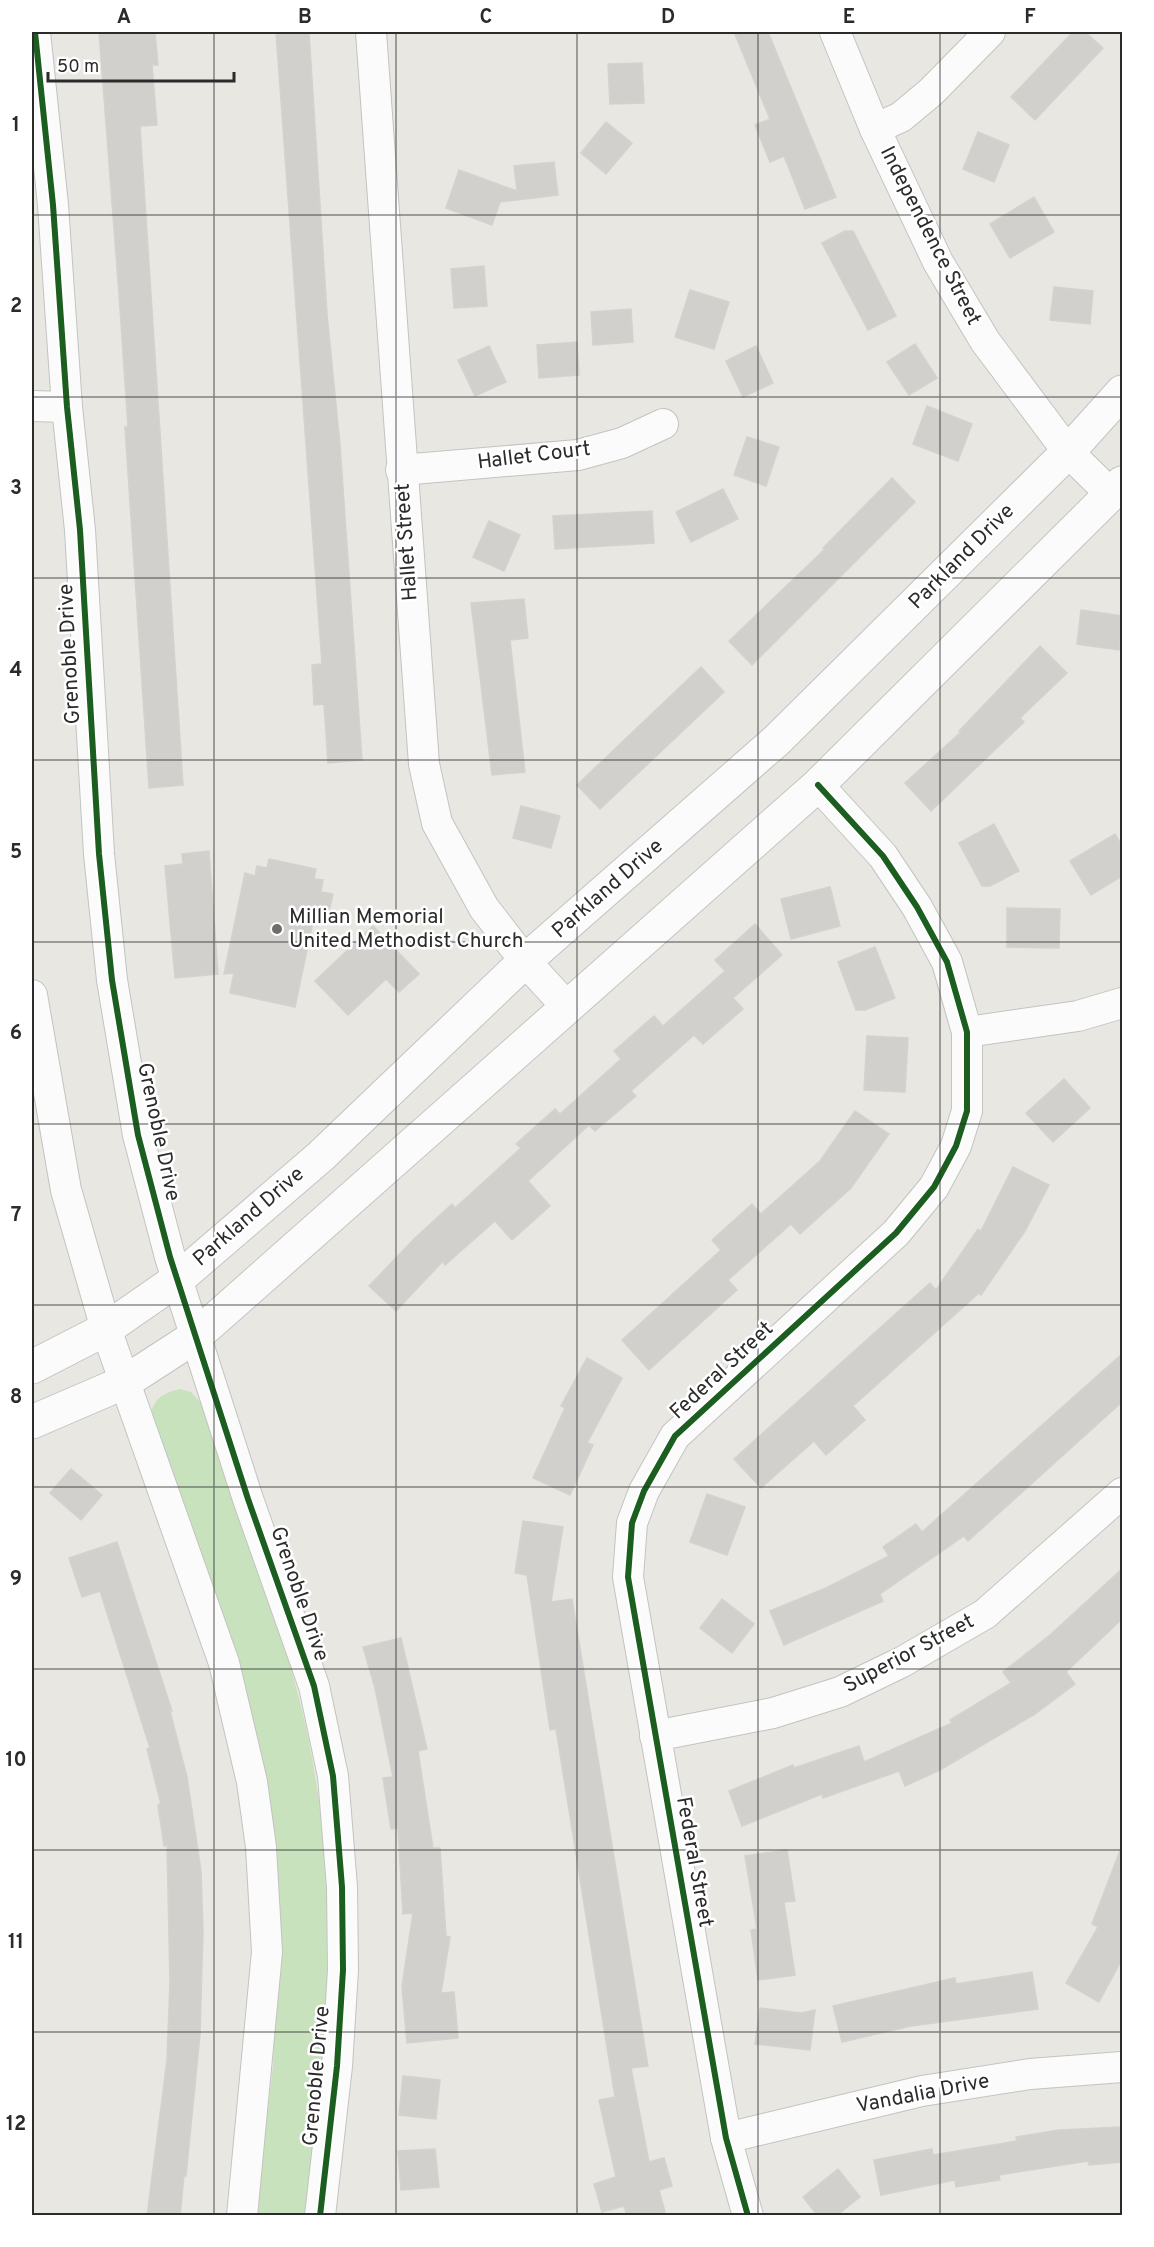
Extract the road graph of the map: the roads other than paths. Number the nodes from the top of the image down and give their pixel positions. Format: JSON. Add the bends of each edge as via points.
{"nodes":[{"id":1,"x":35,"y":32,"type":"edge"},
{"id":2,"x":371,"y":32,"type":"edge"},
{"id":3,"x":835,"y":32,"type":"edge"},
{"id":4,"x":990,"y":32,"type":"edge"},
{"id":5,"x":40,"y":69,"type":"junction"},
{"id":6,"x":875,"y":129,"type":"junction"},
{"id":7,"x":32,"y":130,"type":"edge"},
{"id":8,"x":1122,"y":393,"type":"edge"},
{"id":9,"x":32,"y":406,"type":"edge"},
{"id":10,"x":67,"y":407,"type":"junction"},
{"id":11,"x":663,"y":424,"type":"dead end"},
{"id":12,"x":1068,"y":452,"type":"junction"},
{"id":13,"x":401,"y":470,"type":"junction"},
{"id":14,"x":1119,"y":494,"type":"edge"},
{"id":15,"x":818,"y":785,"type":"junction"},
{"id":16,"x":525,"y":961,"type":"junction"},
{"id":17,"x":1122,"y":1003,"type":"edge"},
{"id":18,"x":568,"y":1008,"type":"junction"},
{"id":19,"x":32,"y":1014,"type":"edge"},
{"id":20,"x":967,"y":1032,"type":"junction"},
{"id":21,"x":178,"y":1279,"type":"junction"},
{"id":22,"x":106,"y":1329,"type":"junction"},
{"id":23,"x":196,"y":1336,"type":"junction"},
{"id":24,"x":32,"y":1367,"type":"edge"},
{"id":25,"x":125,"y":1382,"type":"junction"},
{"id":26,"x":32,"y":1422,"type":"edge"},
{"id":27,"x":1122,"y":1493,"type":"edge"},
{"id":28,"x":655,"y":1736,"type":"junction"},
{"id":29,"x":1122,"y":2067,"type":"edge"},
{"id":30,"x":726,"y":2138,"type":"junction"},
{"id":31,"x":242,"y":2216,"type":"edge"},
{"id":32,"x":320,"y":2216,"type":"edge"},
{"id":33,"x":748,"y":2216,"type":"edge"}],
"edges":[{"from":1,"to":5,"type":"street","name":"Grenoble Drive"},
{"from":2,"to":13,"type":"street","name":"Hallet Street"},
{"from":3,"to":6,"type":"street","name":"Independence Street"},
{"from":4,"to":6,"type":"street","via":[[931,92],[901,117]]},
{"from":5,"to":7,"type":"street","name":"Grenoble Drive"},
{"from":5,"to":10,"type":"street","name":"Grenoble Drive"},
{"from":6,"to":12,"type":"street","name":"Independence Street","via":[[938,262],[974,321]]},
{"from":8,"to":12,"type":"street","name":"Parkland Drive"},
{"from":9,"to":10,"type":"street"},
{"from":10,"to":21,"type":"street","name":"Grenoble Drive","via":[[80,530],[99,854],[112,980],[138,1136]]},
{"from":11,"to":13,"type":"street","name":"Hallet Court","via":[[622,443],[578,455]]},
{"from":12,"to":14,"type":"street","name":"Independence Street"},
{"from":12,"to":16,"type":"street","name":"Parkland Drive","via":[[777,740]]},
{"from":13,"to":16,"type":"street","name":"Hallet Street","via":[[424,764],[437,823],[484,908]]},
{"from":14,"to":15,"type":"street"},
{"from":15,"to":18,"type":"street"},
{"from":15,"to":20,"type":"street","name":"Federal Street","via":[[883,856],[917,907],[947,962]]},
{"from":16,"to":18,"type":"street","name":"Hallet Street"},
{"from":16,"to":21,"type":"street","name":"Parkland Drive","via":[[321,1156]]},
{"from":17,"to":20,"type":"street","via":[[1078,1016]]},
{"from":18,"to":23,"type":"street"},
{"from":19,"to":22,"type":"street","via":[[66,1190]]},
{"from":20,"to":28,"type":"street","name":"Federal Street","via":[[967,1111],[956,1146],[934,1187],[896,1233],[675,1436],[644,1491],[633,1523],[628,1577]]},
{"from":21,"to":22,"type":"street","name":"Parkland Drive"},
{"from":21,"to":23,"type":"street","name":"Grenoble Drive"},
{"from":22,"to":24,"type":"street","name":"Parkland Drive"},
{"from":22,"to":25,"type":"street"},
{"from":23,"to":25,"type":"street"},
{"from":23,"to":32,"type":"street","name":"Grenoble Drive","via":[[314,1686],[333,1776],[342,1887],[343,1970]]},
{"from":25,"to":26,"type":"street"},
{"from":25,"to":31,"type":"street","via":[[224,1663],[248,1760],[260,1836],[267,1952]]},
{"from":27,"to":28,"type":"street","name":"Superior Street","via":[[985,1614],[902,1662],[840,1692],[773,1713]]},
{"from":28,"to":30,"type":"street","name":"Federal Street"},
{"from":29,"to":30,"type":"street","name":"Vandalia Drive","via":[[1030,2074],[921,2091]]},
{"from":30,"to":33,"type":"street","name":"Federal Street"}]}
